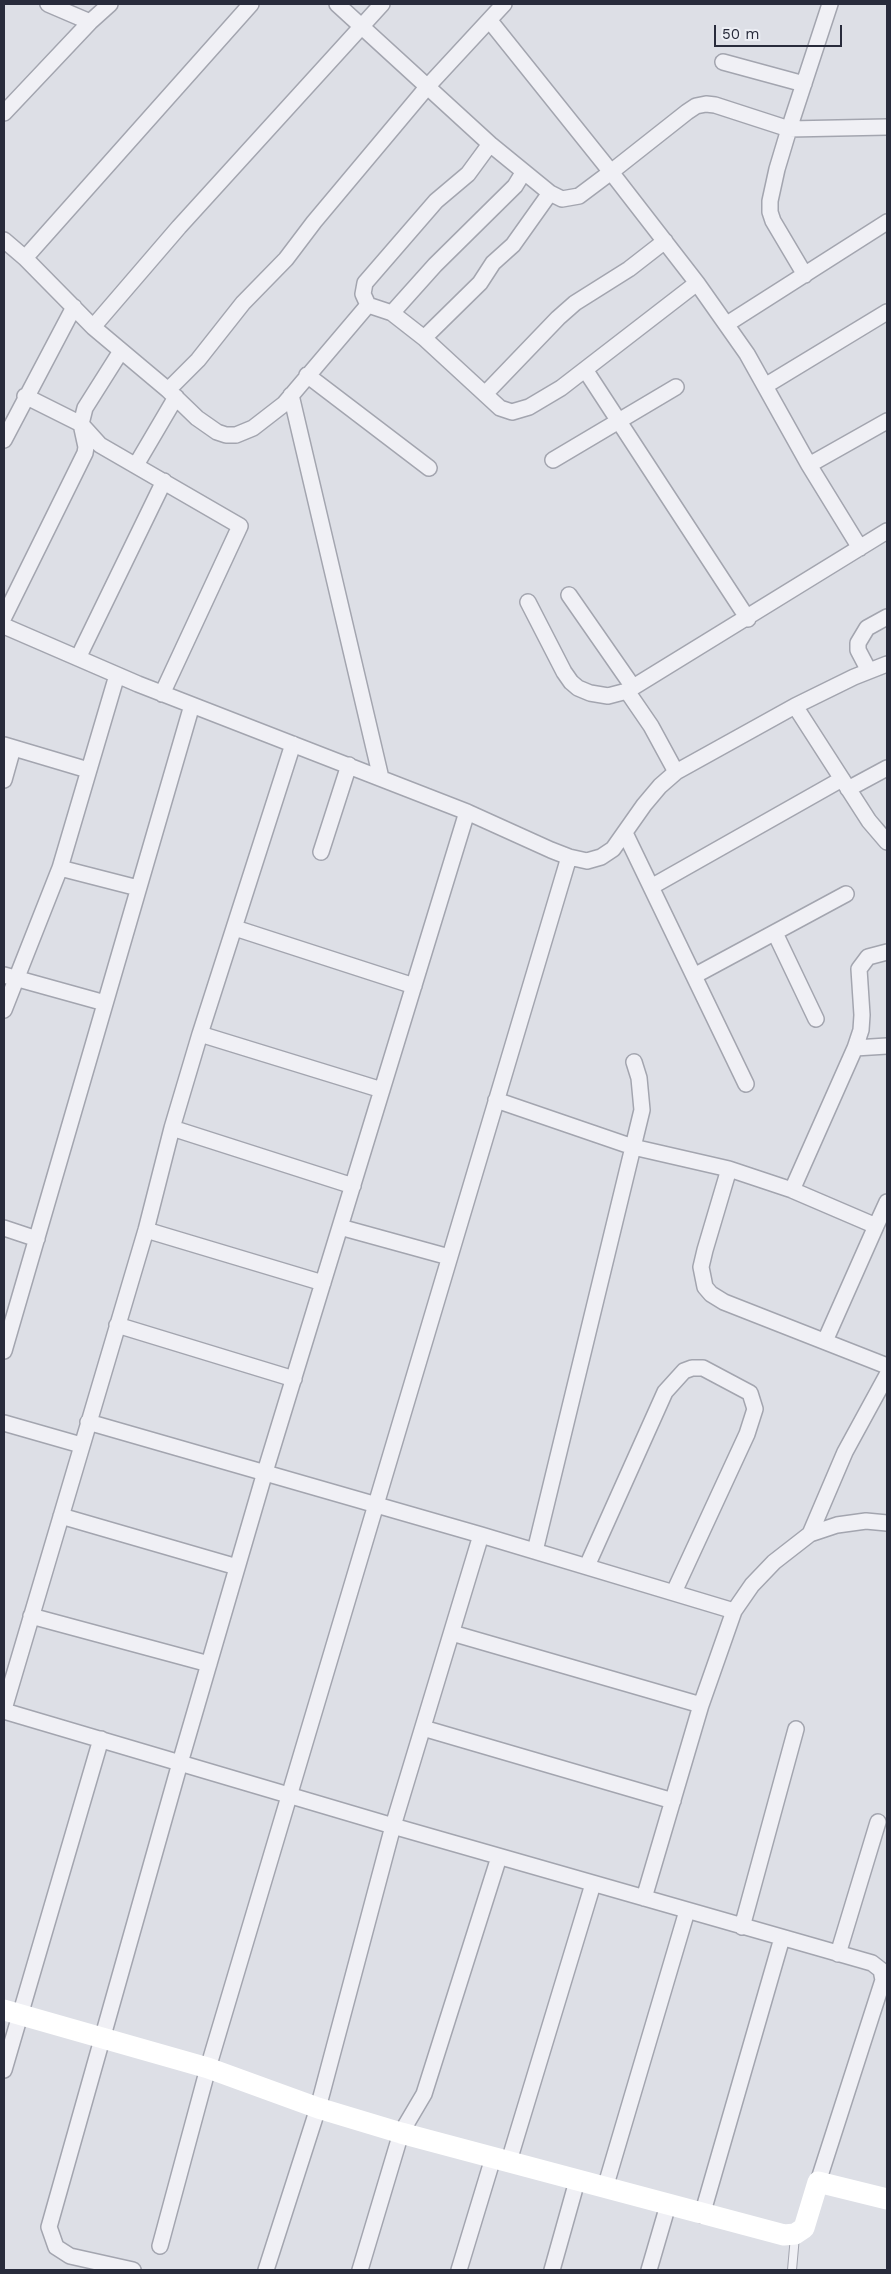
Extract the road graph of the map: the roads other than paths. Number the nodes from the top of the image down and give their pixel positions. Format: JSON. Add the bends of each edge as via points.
{"nodes":[{"id":1,"x":48,"y":4,"type":"edge"},
{"id":2,"x":110,"y":4,"type":"edge"},
{"id":3,"x":251,"y":4,"type":"edge"},
{"id":4,"x":337,"y":4,"type":"edge"},
{"id":5,"x":382,"y":4,"type":"edge"},
{"id":6,"x":504,"y":4,"type":"edge"},
{"id":7,"x":825,"y":5,"type":"edge"},
{"id":8,"x":490,"y":21,"type":"junction"},
{"id":9,"x":90,"y":22,"type":"junction"},
{"id":10,"x":362,"y":27,"type":"junction"},
{"id":11,"x":723,"y":62,"type":"dead end"},
{"id":12,"x":804,"y":84,"type":"junction"},
{"id":13,"x":428,"y":86,"type":"junction"},
{"id":14,"x":4,"y":113,"type":"edge"},
{"id":15,"x":887,"y":127,"type":"edge"},
{"id":16,"x":789,"y":129,"type":"junction"},
{"id":17,"x":490,"y":144,"type":"junction"},
{"id":18,"x":611,"y":172,"type":"junction"},
{"id":19,"x":523,"y":173,"type":"junction"},
{"id":20,"x":550,"y":193,"type":"junction"},
{"id":21,"x":887,"y":222,"type":"edge"},
{"id":22,"x":4,"y":240,"type":"edge"},
{"id":23,"x":665,"y":241,"type":"junction"},
{"id":24,"x":25,"y":258,"type":"junction"},
{"id":25,"x":805,"y":275,"type":"junction"},
{"id":26,"x":696,"y":283,"type":"junction"},
{"id":27,"x":368,"y":305,"type":"junction"},
{"id":28,"x":74,"y":307,"type":"junction"},
{"id":29,"x":887,"y":312,"type":"edge"},
{"id":30,"x":392,"y":313,"type":"junction"},
{"id":31,"x":727,"y":324,"type":"junction"},
{"id":32,"x":93,"y":327,"type":"junction"},
{"id":33,"x":424,"y":338,"type":"junction"},
{"id":34,"x":121,"y":351,"type":"junction"},
{"id":35,"x":586,"y":371,"type":"junction"},
{"id":36,"x":307,"y":375,"type":"junction"},
{"id":37,"x":765,"y":386,"type":"junction"},
{"id":38,"x":676,"y":387,"type":"dead end"},
{"id":39,"x":172,"y":394,"type":"junction"},
{"id":40,"x":485,"y":394,"type":"junction"},
{"id":41,"x":291,"y":395,"type":"junction"},
{"id":42,"x":25,"y":396,"type":"junction"},
{"id":43,"x":887,"y":421,"type":"edge"},
{"id":44,"x":619,"y":422,"type":"junction"},
{"id":45,"x":81,"y":424,"type":"junction"},
{"id":46,"x":4,"y":440,"type":"edge"},
{"id":47,"x":553,"y":460,"type":"dead end"},
{"id":48,"x":136,"y":465,"type":"junction"},
{"id":49,"x":809,"y":465,"type":"junction"},
{"id":50,"x":429,"y":468,"type":"dead end"},
{"id":51,"x":164,"y":481,"type":"junction"},
{"id":52,"x":887,"y":531,"type":"edge"},
{"id":53,"x":860,"y":548,"type":"junction"},
{"id":54,"x":569,"y":595,"type":"dead end"},
{"id":55,"x":528,"y":602,"type":"dead end"},
{"id":56,"x":4,"y":617,"type":"edge"},
{"id":57,"x":887,"y":617,"type":"edge"},
{"id":58,"x":748,"y":618,"type":"junction"},
{"id":59,"x":4,"y":626,"type":"edge"},
{"id":60,"x":78,"y":658,"type":"junction"},
{"id":61,"x":887,"y":664,"type":"edge"},
{"id":62,"x":869,"y":671,"type":"junction"},
{"id":63,"x":117,"y":675,"type":"junction"},
{"id":64,"x":630,"y":689,"type":"junction"},
{"id":65,"x":162,"y":694,"type":"junction"},
{"id":66,"x":192,"y":705,"type":"junction"},
{"id":67,"x":795,"y":706,"type":"junction"},
{"id":68,"x":293,"y":744,"type":"junction"},
{"id":69,"x":8,"y":746,"type":"edge"},
{"id":70,"x":349,"y":765,"type":"junction"},
{"id":71,"x":887,"y":768,"type":"edge"},
{"id":72,"x":88,"y":770,"type":"junction"},
{"id":73,"x":676,"y":772,"type":"junction"},
{"id":74,"x":381,"y":778,"type":"junction"},
{"id":75,"x":4,"y":780,"type":"edge"},
{"id":76,"x":845,"y":784,"type":"junction"},
{"id":77,"x":467,"y":812,"type":"junction"},
{"id":78,"x":625,"y":833,"type":"junction"},
{"id":79,"x":887,"y":842,"type":"edge"},
{"id":80,"x":321,"y":852,"type":"dead end"},
{"id":81,"x":569,"y":858,"type":"junction"},
{"id":82,"x":60,"y":868,"type":"junction"},
{"id":83,"x":651,"y":887,"type":"junction"},
{"id":84,"x":138,"y":888,"type":"junction"},
{"id":85,"x":846,"y":894,"type":"dead end"},
{"id":86,"x":235,"y":928,"type":"junction"},
{"id":87,"x":775,"y":933,"type":"junction"},
{"id":88,"x":887,"y":952,"type":"edge"},
{"id":89,"x":694,"y":976,"type":"junction"},
{"id":90,"x":10,"y":977,"type":"edge"},
{"id":91,"x":414,"y":986,"type":"junction"},
{"id":92,"x":105,"y":1004,"type":"junction"},
{"id":93,"x":4,"y":1010,"type":"edge"},
{"id":94,"x":816,"y":1019,"type":"dead end"},
{"id":95,"x":200,"y":1034,"type":"junction"},
{"id":96,"x":887,"y":1046,"type":"edge"},
{"id":97,"x":855,"y":1048,"type":"junction"},
{"id":98,"x":634,"y":1062,"type":"dead end"},
{"id":99,"x":746,"y":1084,"type":"dead end"},
{"id":100,"x":382,"y":1090,"type":"junction"},
{"id":101,"x":496,"y":1100,"type":"junction"},
{"id":102,"x":172,"y":1128,"type":"junction"},
{"id":103,"x":633,"y":1147,"type":"junction"},
{"id":104,"x":729,"y":1169,"type":"junction"},
{"id":105,"x":353,"y":1186,"type":"junction"},
{"id":106,"x":792,"y":1190,"type":"junction"},
{"id":107,"x":887,"y":1202,"type":"edge"},
{"id":108,"x":876,"y":1226,"type":"junction"},
{"id":109,"x":340,"y":1227,"type":"junction"},
{"id":110,"x":4,"y":1228,"type":"edge"},
{"id":111,"x":146,"y":1230,"type":"junction"},
{"id":112,"x":37,"y":1239,"type":"junction"},
{"id":113,"x":449,"y":1257,"type":"junction"},
{"id":114,"x":323,"y":1283,"type":"junction"},
{"id":115,"x":118,"y":1325,"type":"junction"},
{"id":116,"x":825,"y":1341,"type":"junction"},
{"id":117,"x":4,"y":1352,"type":"edge"},
{"id":118,"x":887,"y":1366,"type":"edge"},
{"id":119,"x":887,"y":1375,"type":"edge"},
{"id":120,"x":294,"y":1379,"type":"junction"},
{"id":121,"x":88,"y":1422,"type":"junction"},
{"id":122,"x":4,"y":1423,"type":"edge"},
{"id":123,"x":81,"y":1445,"type":"junction"},
{"id":124,"x":265,"y":1472,"type":"junction"},
{"id":125,"x":378,"y":1504,"type":"junction"},
{"id":126,"x":61,"y":1516,"type":"junction"},
{"id":127,"x":887,"y":1523,"type":"edge"},
{"id":128,"x":481,"y":1534,"type":"junction"},
{"id":129,"x":810,"y":1534,"type":"junction"},
{"id":130,"x":534,"y":1551,"type":"junction"},
{"id":131,"x":587,"y":1566,"type":"junction"},
{"id":132,"x":237,"y":1568,"type":"junction"},
{"id":133,"x":674,"y":1592,"type":"junction"},
{"id":134,"x":734,"y":1611,"type":"junction"},
{"id":135,"x":31,"y":1616,"type":"junction"},
{"id":136,"x":452,"y":1633,"type":"junction"},
{"id":137,"x":209,"y":1664,"type":"junction"},
{"id":138,"x":701,"y":1705,"type":"junction"},
{"id":139,"x":4,"y":1710,"type":"edge"},
{"id":140,"x":422,"y":1728,"type":"junction"},
{"id":141,"x":796,"y":1729,"type":"dead end"},
{"id":142,"x":101,"y":1739,"type":"junction"},
{"id":143,"x":180,"y":1763,"type":"junction"},
{"id":144,"x":289,"y":1794,"type":"junction"},
{"id":145,"x":673,"y":1801,"type":"junction"},
{"id":146,"x":878,"y":1822,"type":"dead end"},
{"id":147,"x":393,"y":1826,"type":"junction"},
{"id":148,"x":499,"y":1857,"type":"junction"},
{"id":149,"x":594,"y":1884,"type":"junction"},
{"id":150,"x":644,"y":1898,"type":"junction"},
{"id":151,"x":687,"y":1911,"type":"junction"},
{"id":152,"x":742,"y":1927,"type":"junction"},
{"id":153,"x":782,"y":1938,"type":"junction"},
{"id":154,"x":838,"y":1954,"type":"junction"},
{"id":155,"x":12,"y":2012,"type":"edge"},
{"id":156,"x":104,"y":2038,"type":"junction"},
{"id":157,"x":208,"y":2068,"type":"junction"},
{"id":158,"x":4,"y":2070,"type":"edge"},
{"id":159,"x":318,"y":2108,"type":"junction"},
{"id":160,"x":401,"y":2133,"type":"junction"},
{"id":161,"x":501,"y":2160,"type":"junction"},
{"id":162,"x":577,"y":2181,"type":"junction"},
{"id":163,"x":818,"y":2182,"type":"junction"},
{"id":164,"x":605,"y":2188,"type":"junction"},
{"id":165,"x":887,"y":2198,"type":"edge"},
{"id":166,"x":668,"y":2205,"type":"junction"},
{"id":167,"x":702,"y":2215,"type":"junction"},
{"id":168,"x":795,"y":2234,"type":"junction"},
{"id":169,"x":160,"y":2246,"type":"dead end"},
{"id":170,"x":133,"y":2270,"type":"edge"},
{"id":171,"x":266,"y":2270,"type":"edge"},
{"id":172,"x":360,"y":2270,"type":"edge"},
{"id":173,"x":459,"y":2270,"type":"edge"},
{"id":174,"x":552,"y":2270,"type":"edge"},
{"id":175,"x":649,"y":2270,"type":"edge"},
{"id":176,"x":792,"y":2270,"type":"edge"}],
"edges":[{"from":1,"to":9,"type":"street"},
{"from":2,"to":9,"type":"street"},
{"from":3,"to":24,"type":"street"},
{"from":4,"to":10,"type":"street"},
{"from":5,"to":10,"type":"street"},
{"from":6,"to":8,"type":"street"},
{"from":7,"to":12,"type":"street"},
{"from":8,"to":13,"type":"street"},
{"from":8,"to":18,"type":"street"},
{"from":9,"to":14,"type":"street"},
{"from":10,"to":13,"type":"street"},
{"from":10,"to":32,"type":"street","via":[[179,227]]},
{"from":11,"to":12,"type":"street"},
{"from":12,"to":16,"type":"street"},
{"from":13,"to":17,"type":"street"},
{"from":13,"to":39,"type":"street","via":[[286,259],[243,303]]},
{"from":15,"to":16,"type":"street"},
{"from":16,"to":18,"type":"street","via":[[715,105],[696,106]]},
{"from":16,"to":25,"type":"street","via":[[777,169],[770,212]]},
{"from":17,"to":19,"type":"street"},
{"from":17,"to":27,"type":"street","via":[[468,174],[436,201],[366,284],[363,294]]},
{"from":18,"to":20,"type":"street","via":[[579,196],[562,199]]},
{"from":18,"to":23,"type":"street"},
{"from":19,"to":20,"type":"street"},
{"from":19,"to":30,"type":"street","via":[[515,186]]},
{"from":20,"to":33,"type":"street","via":[[513,245],[493,262],[480,283]]},
{"from":21,"to":25,"type":"street"},
{"from":22,"to":24,"type":"street"},
{"from":23,"to":26,"type":"street"},
{"from":23,"to":40,"type":"street","via":[[630,269],[570,308]]},
{"from":24,"to":28,"type":"street"},
{"from":25,"to":31,"type":"street"},
{"from":26,"to":31,"type":"street"},
{"from":26,"to":35,"type":"street"},
{"from":27,"to":30,"type":"street"},
{"from":27,"to":36,"type":"street"},
{"from":28,"to":32,"type":"street"},
{"from":28,"to":42,"type":"street"},
{"from":29,"to":37,"type":"street"},
{"from":30,"to":33,"type":"street"},
{"from":31,"to":37,"type":"street"},
{"from":32,"to":34,"type":"street"},
{"from":33,"to":40,"type":"street"},
{"from":34,"to":39,"type":"street"},
{"from":34,"to":45,"type":"street","via":[[85,408]]},
{"from":35,"to":40,"type":"street","via":[[547,398],[519,411],[506,411]]},
{"from":35,"to":44,"type":"street"},
{"from":36,"to":41,"type":"street"},
{"from":36,"to":50,"type":"street"},
{"from":37,"to":49,"type":"street"},
{"from":38,"to":44,"type":"street"},
{"from":39,"to":41,"type":"street","via":[[217,432],[236,435],[253,428]]},
{"from":39,"to":48,"type":"street"},
{"from":41,"to":74,"type":"street"},
{"from":42,"to":45,"type":"street"},
{"from":42,"to":46,"type":"street"},
{"from":43,"to":49,"type":"street"},
{"from":44,"to":47,"type":"street"},
{"from":44,"to":58,"type":"street"},
{"from":45,"to":48,"type":"street","via":[[100,445]]},
{"from":45,"to":56,"type":"street","via":[[85,453]]},
{"from":48,"to":51,"type":"street"},
{"from":49,"to":53,"type":"street"},
{"from":51,"to":60,"type":"street"},
{"from":51,"to":65,"type":"street","via":[[240,526]]},
{"from":52,"to":53,"type":"street"},
{"from":53,"to":58,"type":"street"},
{"from":54,"to":64,"type":"street"},
{"from":55,"to":64,"type":"street","via":[[564,672],[578,688],[599,696]]},
{"from":57,"to":62,"type":"street","via":[[867,628],[858,643],[858,650]]},
{"from":58,"to":64,"type":"street"},
{"from":59,"to":60,"type":"street"},
{"from":60,"to":63,"type":"street"},
{"from":61,"to":62,"type":"street"},
{"from":62,"to":67,"type":"street"},
{"from":63,"to":65,"type":"street"},
{"from":63,"to":72,"type":"street"},
{"from":64,"to":73,"type":"street"},
{"from":65,"to":66,"type":"street"},
{"from":66,"to":68,"type":"street"},
{"from":66,"to":84,"type":"street"},
{"from":67,"to":73,"type":"street"},
{"from":67,"to":76,"type":"street"},
{"from":68,"to":70,"type":"street"},
{"from":68,"to":86,"type":"street"},
{"from":69,"to":72,"type":"street"},
{"from":69,"to":75,"type":"street"},
{"from":70,"to":74,"type":"street"},
{"from":70,"to":80,"type":"street"},
{"from":71,"to":76,"type":"street"},
{"from":72,"to":82,"type":"street"},
{"from":73,"to":78,"type":"street","via":[[660,786]]},
{"from":74,"to":77,"type":"street"},
{"from":76,"to":79,"type":"street"},
{"from":76,"to":83,"type":"street"},
{"from":77,"to":81,"type":"street"},
{"from":77,"to":91,"type":"street"},
{"from":78,"to":81,"type":"street","via":[[613,849],[601,856],[587,860]]},
{"from":78,"to":83,"type":"street"},
{"from":81,"to":101,"type":"street"},
{"from":82,"to":84,"type":"street"},
{"from":82,"to":90,"type":"street"},
{"from":83,"to":89,"type":"street"},
{"from":84,"to":92,"type":"street"},
{"from":85,"to":87,"type":"street"},
{"from":86,"to":91,"type":"street"},
{"from":86,"to":95,"type":"street"},
{"from":87,"to":89,"type":"street"},
{"from":87,"to":94,"type":"street"},
{"from":88,"to":97,"type":"street","via":[[868,957],[859,968],[862,1015]]},
{"from":89,"to":99,"type":"street"},
{"from":90,"to":92,"type":"street"},
{"from":90,"to":93,"type":"street"},
{"from":91,"to":100,"type":"street"},
{"from":92,"to":112,"type":"street"},
{"from":95,"to":100,"type":"street"},
{"from":95,"to":102,"type":"street"},
{"from":96,"to":97,"type":"street"},
{"from":97,"to":106,"type":"street"},
{"from":98,"to":103,"type":"street","via":[[642,1110]]},
{"from":100,"to":105,"type":"street"},
{"from":101,"to":103,"type":"street"},
{"from":101,"to":113,"type":"street"},
{"from":102,"to":105,"type":"street"},
{"from":102,"to":111,"type":"street"},
{"from":103,"to":104,"type":"street"},
{"from":103,"to":130,"type":"street"},
{"from":104,"to":106,"type":"street"},
{"from":104,"to":116,"type":"street","via":[[701,1267],[705,1287],[724,1302]]},
{"from":105,"to":109,"type":"street"},
{"from":106,"to":108,"type":"street"},
{"from":107,"to":108,"type":"street"},
{"from":108,"to":116,"type":"street"},
{"from":109,"to":113,"type":"street"},
{"from":109,"to":114,"type":"street"},
{"from":110,"to":112,"type":"street"},
{"from":111,"to":114,"type":"street"},
{"from":111,"to":115,"type":"street"},
{"from":112,"to":117,"type":"street"},
{"from":113,"to":125,"type":"street"},
{"from":114,"to":120,"type":"street"},
{"from":115,"to":120,"type":"street"},
{"from":115,"to":121,"type":"street"},
{"from":116,"to":118,"type":"street"},
{"from":119,"to":129,"type":"street","via":[[845,1452]]},
{"from":120,"to":124,"type":"street"},
{"from":121,"to":123,"type":"street"},
{"from":121,"to":124,"type":"street"},
{"from":122,"to":123,"type":"street"},
{"from":123,"to":126,"type":"street"},
{"from":124,"to":125,"type":"street"},
{"from":124,"to":132,"type":"street"},
{"from":125,"to":128,"type":"street"},
{"from":125,"to":144,"type":"street"},
{"from":126,"to":132,"type":"street"},
{"from":126,"to":135,"type":"street"},
{"from":127,"to":129,"type":"street","via":[[866,1521],[837,1525]]},
{"from":128,"to":130,"type":"street"},
{"from":128,"to":136,"type":"street"},
{"from":129,"to":134,"type":"street","via":[[774,1562]]},
{"from":130,"to":131,"type":"street"},
{"from":131,"to":133,"type":"street"},
{"from":131,"to":133,"type":"street","via":[[665,1392],[684,1371],[703,1368],[750,1393],[755,1409],[747,1434]]},
{"from":132,"to":137,"type":"street"},
{"from":133,"to":134,"type":"street"},
{"from":134,"to":138,"type":"street"},
{"from":135,"to":137,"type":"street"},
{"from":135,"to":139,"type":"street"},
{"from":136,"to":138,"type":"street"},
{"from":136,"to":140,"type":"street"},
{"from":137,"to":143,"type":"street"},
{"from":138,"to":145,"type":"street"},
{"from":139,"to":142,"type":"street"},
{"from":140,"to":145,"type":"street"},
{"from":140,"to":147,"type":"street"},
{"from":141,"to":152,"type":"street"},
{"from":142,"to":143,"type":"street"},
{"from":142,"to":155,"type":"street"},
{"from":143,"to":144,"type":"street"},
{"from":143,"to":156,"type":"street"},
{"from":144,"to":147,"type":"street"},
{"from":144,"to":157,"type":"street"},
{"from":145,"to":150,"type":"street"},
{"from":146,"to":154,"type":"street"},
{"from":147,"to":148,"type":"street"},
{"from":147,"to":159,"type":"street"},
{"from":148,"to":149,"type":"street"},
{"from":148,"to":160,"type":"street","via":[[424,2094]]},
{"from":149,"to":150,"type":"street"},
{"from":149,"to":161,"type":"street"},
{"from":150,"to":151,"type":"street"},
{"from":151,"to":152,"type":"street"},
{"from":151,"to":164,"type":"street"},
{"from":152,"to":153,"type":"street"},
{"from":153,"to":154,"type":"street"},
{"from":153,"to":167,"type":"street"},
{"from":154,"to":163,"type":"street","via":[[872,1963],[881,1970],[883,1980]]},
{"from":155,"to":156,"type":"street"},
{"from":155,"to":158,"type":"street"},
{"from":156,"to":157,"type":"street"},
{"from":156,"to":170,"type":"street","via":[[49,2227],[56,2247],[70,2256]]},
{"from":157,"to":159,"type":"street"},
{"from":157,"to":169,"type":"street"},
{"from":159,"to":160,"type":"street"},
{"from":159,"to":171,"type":"street"},
{"from":160,"to":161,"type":"street"},
{"from":160,"to":172,"type":"street"},
{"from":161,"to":162,"type":"street"},
{"from":161,"to":173,"type":"street"},
{"from":162,"to":164,"type":"street"},
{"from":162,"to":174,"type":"street"},
{"from":163,"to":165,"type":"street"},
{"from":163,"to":168,"type":"street","via":[[804,2228]]},
{"from":164,"to":166,"type":"street"},
{"from":166,"to":167,"type":"street"},
{"from":166,"to":175,"type":"street"},
{"from":167,"to":168,"type":"street","via":[[784,2235]]},
{"from":168,"to":176,"type":"lane"}]}
